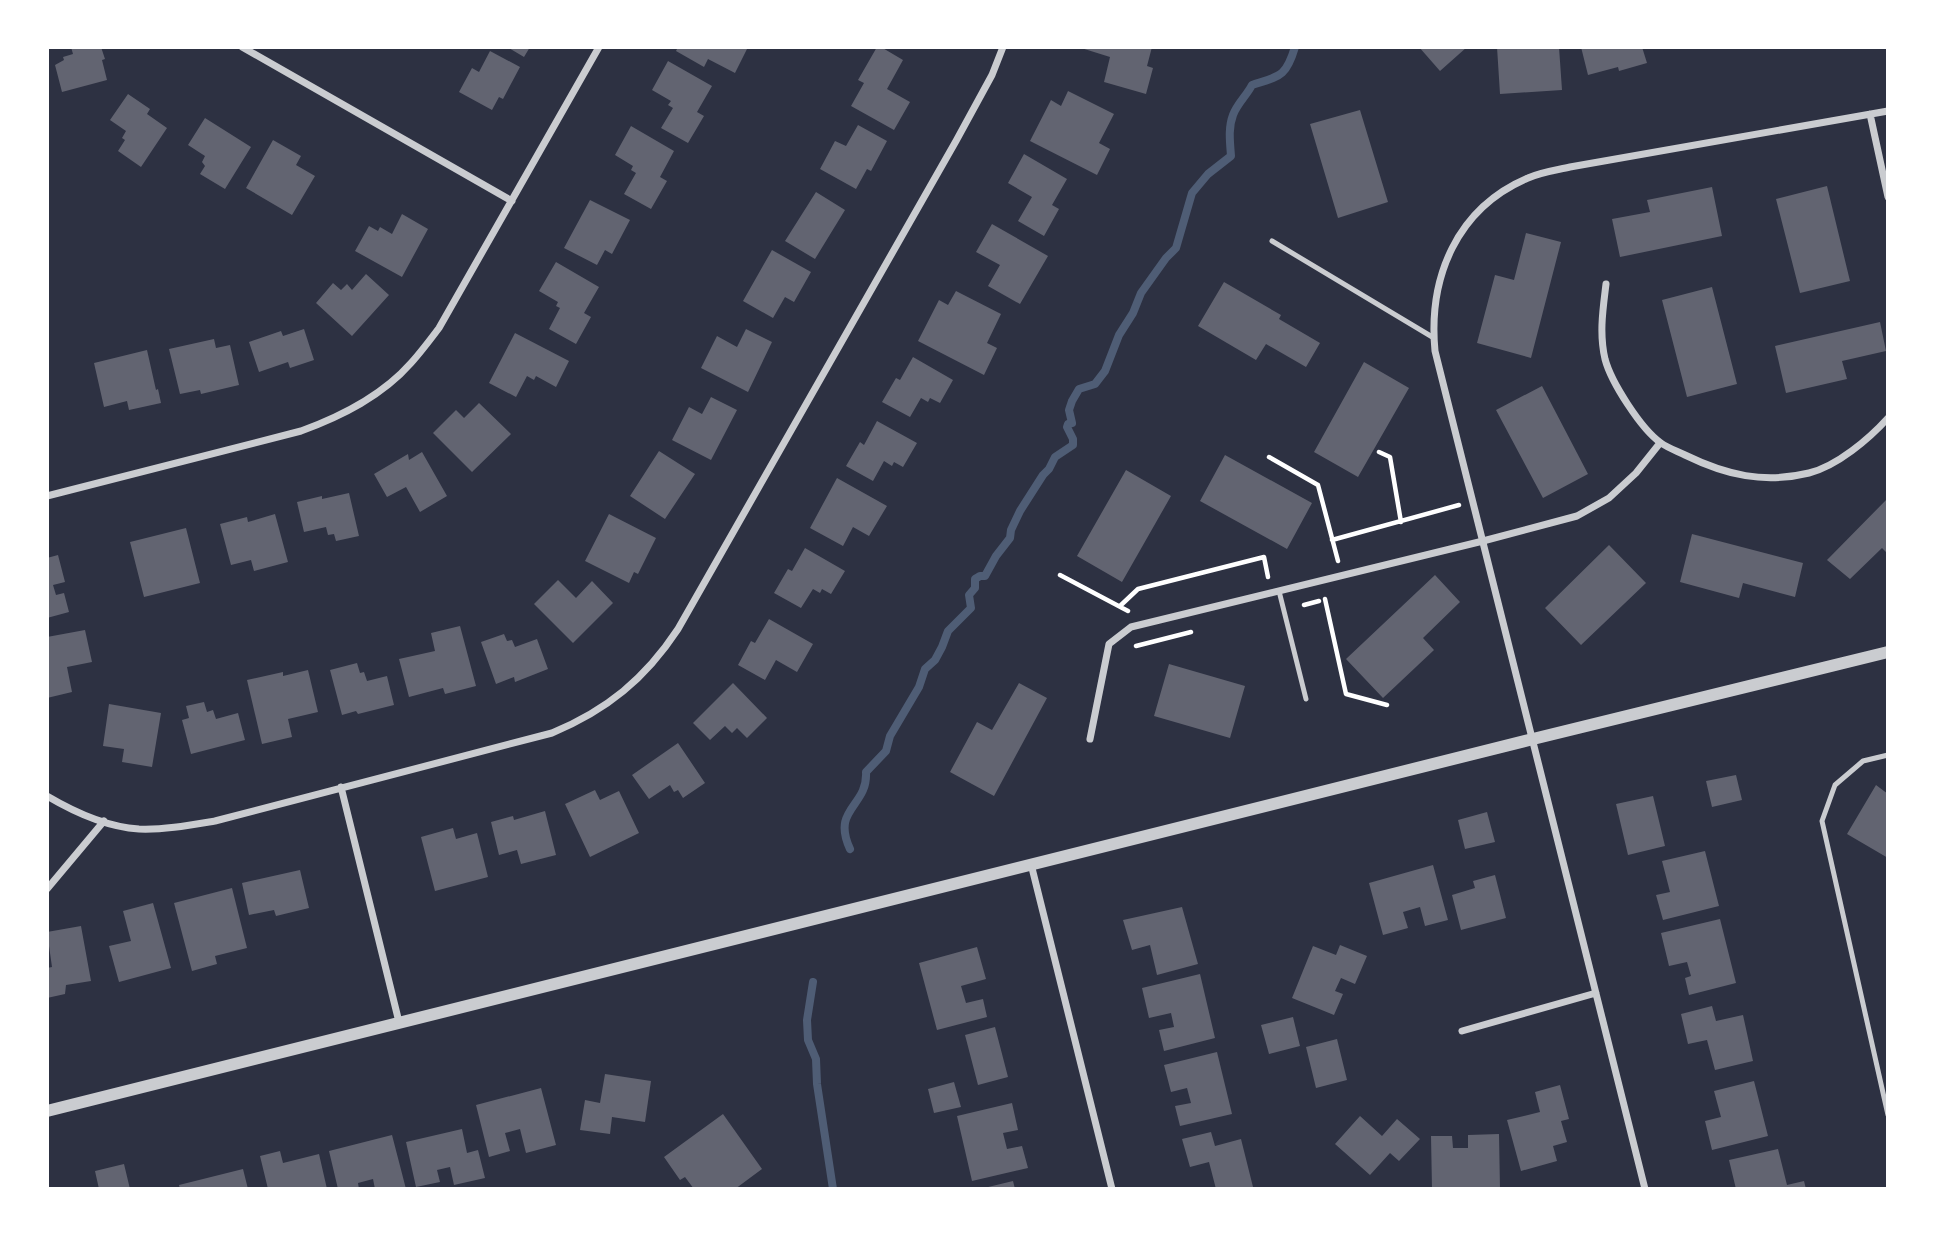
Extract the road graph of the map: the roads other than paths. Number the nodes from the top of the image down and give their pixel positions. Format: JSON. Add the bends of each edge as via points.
{"nodes":[{"id":1,"x":242,"y":47,"type":"edge"},
{"id":2,"x":599,"y":47,"type":"edge"},
{"id":3,"x":1003,"y":47,"type":"edge"},
{"id":4,"x":1888,"y":111,"type":"edge"},
{"id":5,"x":1870,"y":114,"type":"junction"},
{"id":6,"x":1888,"y":197,"type":"edge"},
{"id":7,"x":512,"y":201,"type":"junction"},
{"id":8,"x":1272,"y":241,"type":"dead end"},
{"id":9,"x":1606,"y":284,"type":"dead end"},
{"id":10,"x":1434,"y":338,"type":"junction"},
{"id":11,"x":1888,"y":418,"type":"edge"},
{"id":12,"x":1660,"y":443,"type":"junction"},
{"id":13,"x":47,"y":496,"type":"edge"},
{"id":14,"x":1483,"y":541,"type":"junction"},
{"id":15,"x":1279,"y":591,"type":"junction"},
{"id":16,"x":1888,"y":652,"type":"edge"},
{"id":17,"x":1306,"y":699,"type":"dead end"},
{"id":18,"x":1090,"y":739,"type":"dead end"},
{"id":19,"x":1533,"y":739,"type":"junction"},
{"id":20,"x":1888,"y":755,"type":"edge"},
{"id":21,"x":341,"y":787,"type":"junction"},
{"id":22,"x":47,"y":796,"type":"edge"},
{"id":23,"x":104,"y":821,"type":"junction"},
{"id":24,"x":1031,"y":864,"type":"junction"},
{"id":25,"x":47,"y":889,"type":"edge"},
{"id":26,"x":1596,"y":993,"type":"junction"},
{"id":27,"x":399,"y":1022,"type":"junction"},
{"id":28,"x":1462,"y":1031,"type":"dead end"},
{"id":29,"x":47,"y":1111,"type":"edge"},
{"id":30,"x":1888,"y":1115,"type":"edge"},
{"id":31,"x":1112,"y":1189,"type":"edge"},
{"id":32,"x":1645,"y":1189,"type":"edge"}],
"edges":[{"from":1,"to":7,"type":"street"},
{"from":2,"to":7,"type":"street"},
{"from":3,"to":21,"type":"street","via":[[956,141],[706,580],[671,640],[646,671],[588,717],[552,733]]},
{"from":4,"to":5,"type":"street"},
{"from":5,"to":6,"type":"street"},
{"from":5,"to":10,"type":"street","via":[[1530,177],[1500,193],[1474,215],[1452,246],[1436,298]]},
{"from":7,"to":13,"type":"street","via":[[439,328],[392,381],[354,408],[301,431]]},
{"from":8,"to":10,"type":"lane"},
{"from":9,"to":12,"type":"street","via":[[1601,328],[1605,360],[1620,393]]},
{"from":10,"to":14,"type":"street"},
{"from":11,"to":12,"type":"street","via":[[1869,439],[1838,460],[1812,473],[1769,479],[1705,464]]},
{"from":12,"to":14,"type":"street","via":[[1609,498],[1577,516]]},
{"from":14,"to":15,"type":"street"},
{"from":14,"to":19,"type":"street"},
{"from":15,"to":17,"type":"lane"},
{"from":15,"to":18,"type":"street","via":[[1132,627],[1116,637],[1110,644]]},
{"from":16,"to":19,"type":"street"},
{"from":19,"to":24,"type":"street"},
{"from":19,"to":26,"type":"street"},
{"from":20,"to":30,"type":"lane","via":[[1863,761],[1835,785],[1822,821]]},
{"from":21,"to":23,"type":"street","via":[[187,826],[139,829]]},
{"from":21,"to":27,"type":"street"},
{"from":22,"to":23,"type":"street"},
{"from":23,"to":25,"type":"street"},
{"from":24,"to":27,"type":"street"},
{"from":24,"to":31,"type":"street"},
{"from":26,"to":28,"type":"street"},
{"from":26,"to":32,"type":"street"},
{"from":27,"to":29,"type":"street"}]}
